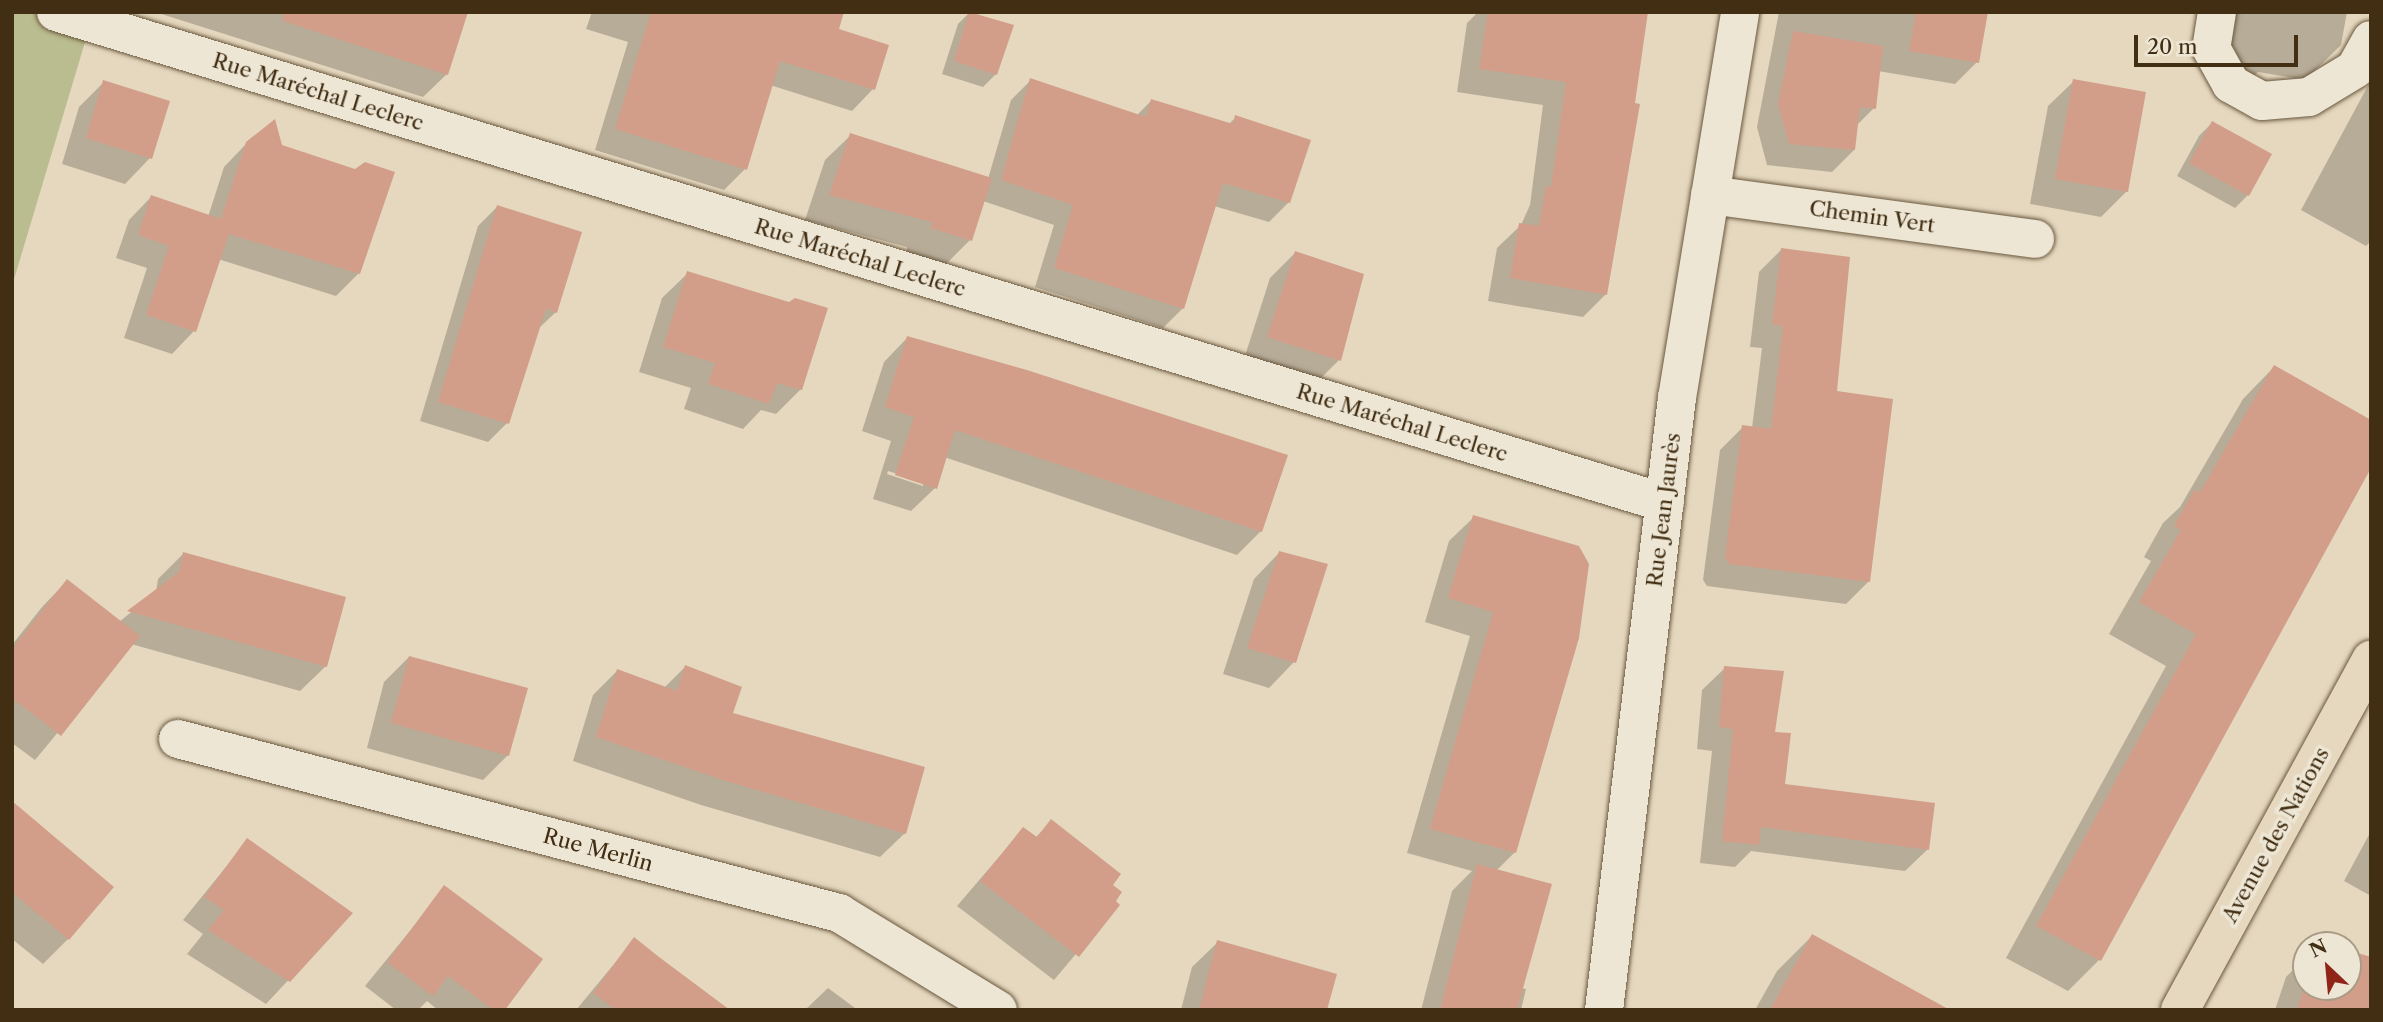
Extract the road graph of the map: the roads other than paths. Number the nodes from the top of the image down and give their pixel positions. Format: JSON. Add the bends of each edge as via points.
{"nodes":[{"id":1,"x":56,"y":12,"type":"edge"},
{"id":2,"x":1740,"y":12,"type":"edge"},
{"id":3,"x":2217,"y":12,"type":"edge"},
{"id":4,"x":2371,"y":40,"type":"edge"},
{"id":5,"x":1710,"y":195,"type":"junction"},
{"id":6,"x":2035,"y":239,"type":"dead end"},
{"id":7,"x":1665,"y":503,"type":"junction"},
{"id":8,"x":2371,"y":660,"type":"edge"},
{"id":9,"x":178,"y":738,"type":"dead end"},
{"id":10,"x":998,"y":1010,"type":"edge"},
{"id":11,"x":1604,"y":1010,"type":"edge"},
{"id":12,"x":2180,"y":1010,"type":"edge"}],
"edges":[{"from":1,"to":7,"type":"street","name":"Rue Maréchal Leclerc"},
{"from":2,"to":5,"type":"street","name":"Rue Jean Jaurès"},
{"from":3,"to":4,"type":"street","via":[[2211,48],[2231,84],[2262,101],[2309,97],[2355,69]]},
{"from":5,"to":6,"type":"street","name":"Chemin Vert"},
{"from":5,"to":7,"type":"street","name":"Rue Jean Jaurès"},
{"from":7,"to":11,"type":"street","name":"Rue Jean Jaurès"},
{"from":8,"to":12,"type":"main road","name":"Avenue des Nations"},
{"from":9,"to":10,"type":"street","name":"Rue Merlin","via":[[839,913]]}]}
